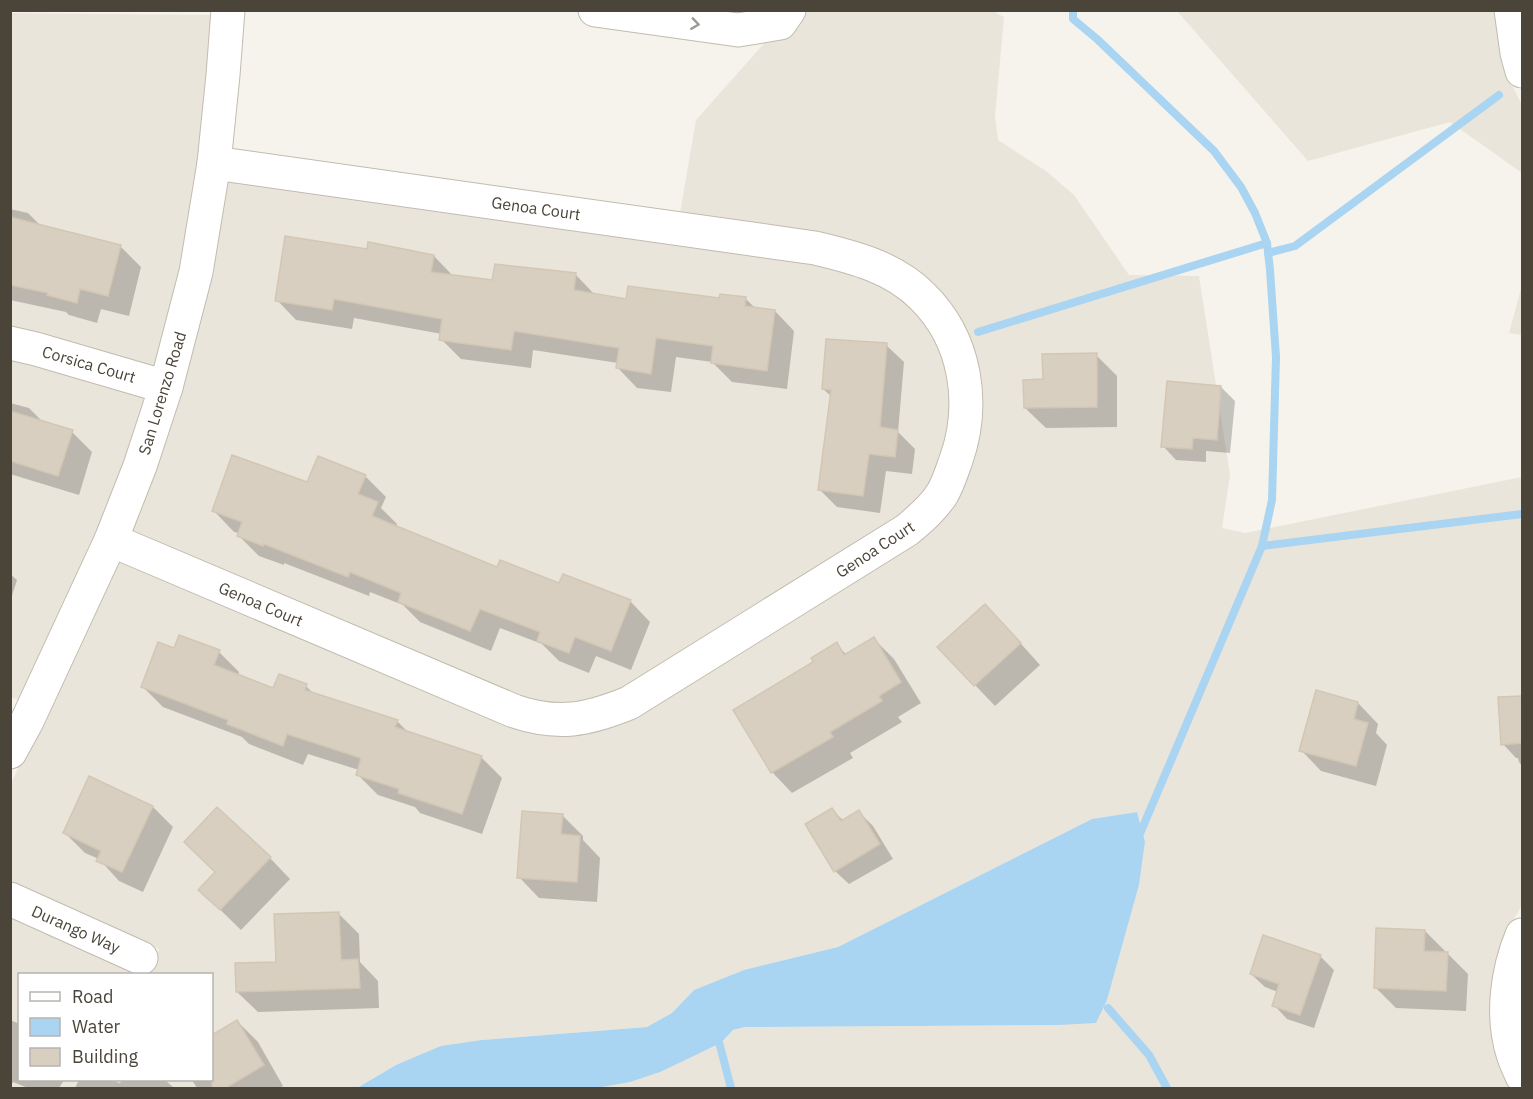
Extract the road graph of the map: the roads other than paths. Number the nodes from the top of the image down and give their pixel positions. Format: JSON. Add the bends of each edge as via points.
{"nodes":[{"id":1,"x":228,"y":10,"type":"edge"},
{"id":2,"x":595,"y":10,"type":"edge"},
{"id":3,"x":789,"y":10,"type":"edge"},
{"id":4,"x":1511,"y":10,"type":"edge"},
{"id":5,"x":1522,"y":71,"type":"edge"},
{"id":6,"x":214,"y":163,"type":"junction"},
{"id":7,"x":10,"y":343,"type":"edge"},
{"id":8,"x":166,"y":387,"type":"junction"},
{"id":9,"x":111,"y":540,"type":"junction"},
{"id":10,"x":19,"y":717,"type":"edge"},
{"id":11,"x":10,"y":752,"type":"edge"},
{"id":12,"x":10,"y":899,"type":"edge"},
{"id":13,"x":1522,"y":935,"type":"edge"},
{"id":14,"x":141,"y":958,"type":"dead end"},
{"id":15,"x":1522,"y":1076,"type":"edge"}],
"edges":[{"from":1,"to":6,"type":"street","name":"San Lorenzo Road"},
{"from":2,"to":3,"type":"street","one_way":true,"via":[[738,30],[780,23]]},
{"from":4,"to":5,"type":"street"},
{"from":6,"to":8,"type":"street","name":"San Lorenzo Road","via":[[196,272]]},
{"from":6,"to":9,"type":"street","name":"Genoa Court","via":[[815,248],[877,266],[922,296],[950,335],[965,379],[965,429],[960,449],[943,493],[908,530],[629,703],[586,718],[547,720],[514,711]]},
{"from":7,"to":8,"type":"street","name":"Corsica Court"},
{"from":8,"to":9,"type":"street","name":"San Lorenzo Road"},
{"from":9,"to":10,"type":"street","name":"San Lorenzo Road"},
{"from":10,"to":11,"type":"street","name":"San Lorenzo Road"},
{"from":12,"to":14,"type":"street","name":"Durango Way"},
{"from":13,"to":15,"type":"street","via":[[1511,968],[1507,1012],[1513,1056]]}]}
